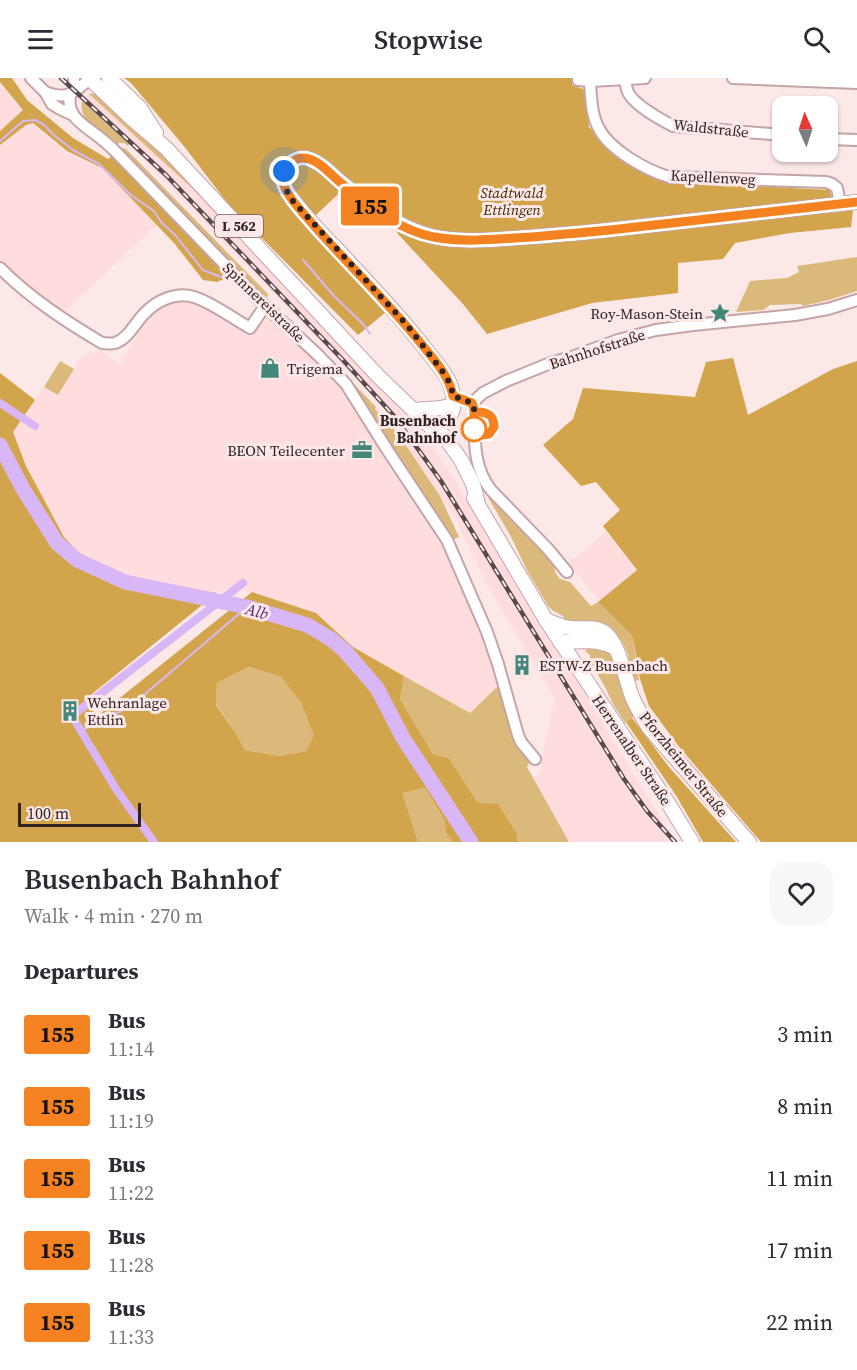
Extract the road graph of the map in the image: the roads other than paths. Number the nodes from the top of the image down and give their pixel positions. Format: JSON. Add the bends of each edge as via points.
{"nodes":[{"id":1,"x":32,"y":78,"type":"edge"},
{"id":2,"x":74,"y":78,"type":"edge"},
{"id":3,"x":90,"y":78,"type":"edge"},
{"id":4,"x":109,"y":78,"type":"edge"},
{"id":5,"x":645,"y":78,"type":"edge"},
{"id":6,"x":733,"y":78,"type":"edge"},
{"id":7,"x":578,"y":79,"type":"edge"},
{"id":8,"x":625,"y":79,"type":"edge"},
{"id":9,"x":590,"y":81,"type":"junction"},
{"id":10,"x":857,"y":83,"type":"edge"},
{"id":11,"x":45,"y":92,"type":"junction"},
{"id":12,"x":72,"y":93,"type":"junction"},
{"id":13,"x":73,"y":115,"type":"junction"},
{"id":14,"x":772,"y":134,"type":"edge"},
{"id":15,"x":838,"y":139,"type":"edge"},
{"id":16,"x":857,"y":140,"type":"edge"},
{"id":17,"x":166,"y":148,"type":"junction"},
{"id":18,"x":857,"y":202,"type":"edge"},
{"id":19,"x":840,"y":204,"type":"junction"},
{"id":20,"x":0,"y":268,"type":"edge"},
{"id":21,"x":857,"y":300,"type":"edge"},
{"id":22,"x":265,"y":306,"type":"junction"},
{"id":23,"x":451,"y":401,"type":"junction"},
{"id":24,"x":472,"y":403,"type":"junction"},
{"id":25,"x":414,"y":410,"type":"junction"},
{"id":26,"x":433,"y":429,"type":"junction"},
{"id":27,"x":567,"y":572,"type":"dead end"},
{"id":28,"x":546,"y":620,"type":"junction"},
{"id":29,"x":572,"y":628,"type":"junction"},
{"id":30,"x":560,"y":642,"type":"junction"},
{"id":31,"x":588,"y":642,"type":"junction"},
{"id":32,"x":615,"y":648,"type":"junction"},
{"id":33,"x":580,"y":673,"type":"junction"},
{"id":34,"x":536,"y":759,"type":"dead end"},
{"id":35,"x":692,"y":842,"type":"edge"},
{"id":36,"x":749,"y":842,"type":"edge"}],
"edges":[{"from":1,"to":11,"type":"street"},
{"from":2,"to":12,"type":"street"},
{"from":3,"to":12,"type":"street"},
{"from":3,"to":17,"type":"main road","number":"L 562"},
{"from":4,"to":17,"type":"main road","number":"L 562","via":[[140,108]]},
{"from":5,"to":8,"type":"street"},
{"from":6,"to":10,"type":"street"},
{"from":7,"to":9,"type":"street"},
{"from":8,"to":9,"type":"street"},
{"from":8,"to":14,"type":"street","name":"Waldstraße","via":[[629,94],[636,101],[673,126]]},
{"from":9,"to":19,"type":"street","name":"Kapellenweg","via":[[593,115],[603,136],[652,172],[669,177],[826,182],[837,188]]},
{"from":11,"to":12,"type":"street","via":[[59,96]]},
{"from":11,"to":13,"type":"street","via":[[52,104]]},
{"from":12,"to":13,"type":"street","via":[[69,103]]},
{"from":13,"to":22,"type":"street","name":"Spinnereistraße","via":[[114,150]]},
{"from":15,"to":16,"type":"street"},
{"from":17,"to":25,"type":"main road","number":"L 562","via":[[370,368]]},
{"from":18,"to":19,"type":"main road"},
{"from":19,"to":23,"type":"main road","via":[[564,235],[458,240],[432,237],[392,221],[318,163],[311,159],[293,160],[284,171],[284,188],[407,325],[446,376]]},
{"from":20,"to":22,"type":"street","via":[[27,293],[102,343],[116,343],[124,338],[144,313],[170,297],[193,296],[250,328]]},
{"from":21,"to":24,"type":"street","name":"Bahnhofstraße","via":[[795,315],[656,330],[618,340],[506,381]]},
{"from":22,"to":34,"type":"street","name":"Spinnereistraße","via":[[346,384],[447,540],[487,632],[518,735]]},
{"from":23,"to":24,"type":"street"},
{"from":23,"to":25,"type":"main road","via":[[441,408]]},
{"from":23,"to":26,"type":"main road"},
{"from":24,"to":27,"type":"street","via":[[476,459],[484,481]]},
{"from":25,"to":26,"type":"main road","number":"L 562"},
{"from":26,"to":28,"type":"main road","name":"Herrenalber Straße","number":"L 562","via":[[444,436],[461,460],[478,504]]},
{"from":28,"to":29,"type":"main road","name":"Pforzheimer Straße"},
{"from":28,"to":30,"type":"main road","name":"Herrenalber Straße","number":"L 562"},
{"from":29,"to":30,"type":"main road"},
{"from":29,"to":32,"type":"main road","name":"Pforzheimer Straße","via":[[604,632]]},
{"from":30,"to":31,"type":"main road"},
{"from":30,"to":33,"type":"main road","name":"Herrenalber Straße"},
{"from":31,"to":32,"type":"main road"},
{"from":31,"to":33,"type":"main road","via":[[580,651]]},
{"from":32,"to":36,"type":"main road","name":"Pforzheimer Straße","via":[[633,699],[650,728]]},
{"from":33,"to":35,"type":"main road","name":"Herrenalber Straße"}]}
